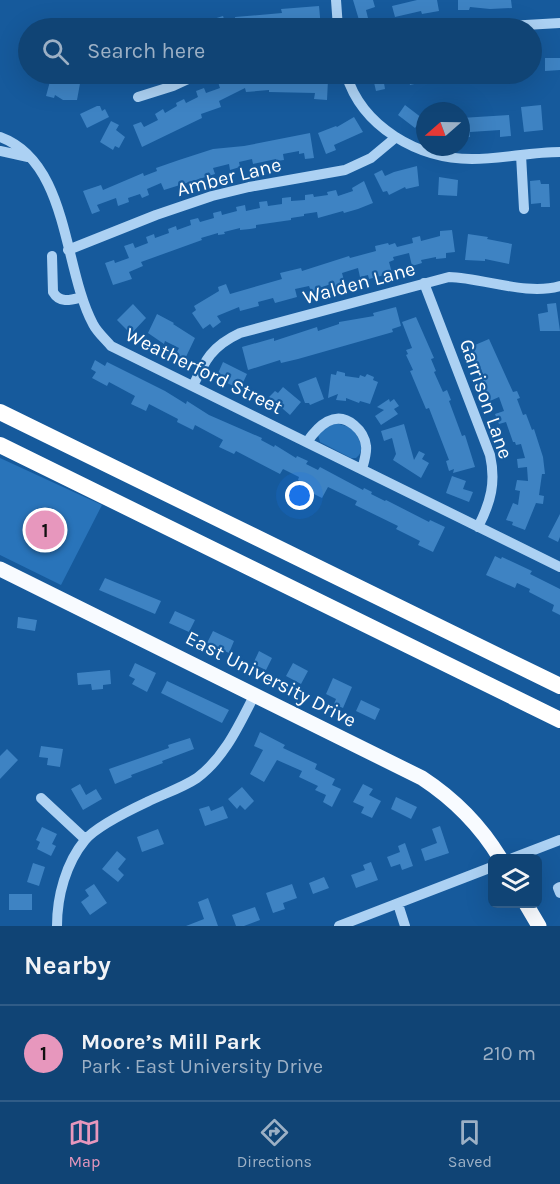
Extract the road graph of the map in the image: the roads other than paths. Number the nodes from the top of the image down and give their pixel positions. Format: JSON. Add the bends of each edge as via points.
{"nodes":[{"id":1,"x":336,"y":0,"type":"edge"},
{"id":2,"x":337,"y":18,"type":"edge"},
{"id":3,"x":560,"y":23,"type":"edge"},
{"id":4,"x":542,"y":24,"type":"edge"},
{"id":5,"x":177,"y":84,"type":"edge"},
{"id":6,"x":349,"y":84,"type":"edge"},
{"id":7,"x":138,"y":97,"type":"dead end"},
{"id":8,"x":0,"y":137,"type":"edge"},
{"id":9,"x":395,"y":138,"type":"junction"},
{"id":10,"x":0,"y":151,"type":"edge"},
{"id":11,"x":560,"y":152,"type":"edge"},
{"id":12,"x":521,"y":155,"type":"junction"},
{"id":13,"x":28,"y":157,"type":"junction"},
{"id":14,"x":524,"y":209,"type":"dead end"},
{"id":15,"x":69,"y":250,"type":"junction"},
{"id":16,"x":52,"y":256,"type":"dead end"},
{"id":17,"x":424,"y":284,"type":"junction"},
{"id":18,"x":560,"y":286,"type":"edge"},
{"id":19,"x":82,"y":297,"type":"junction"},
{"id":20,"x":193,"y":386,"type":"junction"},
{"id":21,"x":0,"y":411,"type":"edge"},
{"id":22,"x":307,"y":442,"type":"junction"},
{"id":23,"x":0,"y":445,"type":"edge"},
{"id":24,"x":362,"y":469,"type":"junction"},
{"id":25,"x":478,"y":526,"type":"junction"},
{"id":26,"x":560,"y":567,"type":"edge"},
{"id":27,"x":0,"y":569,"type":"edge"},
{"id":28,"x":560,"y":687,"type":"edge"},
{"id":29,"x":254,"y":696,"type":"junction"},
{"id":30,"x":560,"y":720,"type":"edge"},
{"id":31,"x":41,"y":798,"type":"dead end"},
{"id":32,"x":85,"y":839,"type":"junction"},
{"id":33,"x":560,"y":840,"type":"edge"},
{"id":34,"x":497,"y":854,"type":"edge"},
{"id":35,"x":523,"y":854,"type":"edge"},
{"id":36,"x":488,"y":869,"type":"edge"},
{"id":37,"x":560,"y":887,"type":"edge"},
{"id":38,"x":560,"y":893,"type":"edge"},
{"id":39,"x":398,"y":904,"type":"junction"},
{"id":40,"x":529,"y":908,"type":"edge"},
{"id":41,"x":57,"y":926,"type":"edge"},
{"id":42,"x":339,"y":926,"type":"edge"},
{"id":43,"x":405,"y":926,"type":"edge"},
{"id":44,"x":539,"y":926,"type":"edge"}],
"edges":[{"from":1,"to":2,"type":"street"},
{"from":3,"to":4,"type":"street"},
{"from":5,"to":7,"type":"street"},
{"from":6,"to":9,"type":"street","via":[[364,109]]},
{"from":8,"to":13,"type":"street","name":"Weatherford Street"},
{"from":9,"to":12,"type":"street","via":[[426,152],[454,158]]},
{"from":9,"to":15,"type":"street","name":"Amber Lane","via":[[371,158],[345,170],[212,196]]},
{"from":10,"to":13,"type":"street"},
{"from":11,"to":12,"type":"street"},
{"from":12,"to":14,"type":"street"},
{"from":13,"to":15,"type":"street","name":"Weatherford Street","via":[[42,171],[50,187]]},
{"from":15,"to":19,"type":"street","name":"Weatherford Street"},
{"from":16,"to":19,"type":"street","via":[[56,297]]},
{"from":17,"to":18,"type":"street","name":"Walden Lane","via":[[449,277],[540,290]]},
{"from":17,"to":20,"type":"street","name":"Walden Lane","via":[[234,336],[208,355]]},
{"from":17,"to":25,"type":"street","name":"Garrison Lane","via":[[490,455],[492,496]]},
{"from":19,"to":20,"type":"street","name":"Weatherford Street","via":[[93,325],[111,345]]},
{"from":20,"to":22,"type":"street","name":"Weatherford Street"},
{"from":21,"to":28,"type":"highway"},
{"from":22,"to":24,"type":"street","name":"Weatherford Street"},
{"from":22,"to":24,"type":"street","via":[[320,425],[338,418],[348,421],[363,435],[366,446]]},
{"from":23,"to":30,"type":"highway"},
{"from":24,"to":25,"type":"street","name":"Weatherford Street"},
{"from":25,"to":26,"type":"street","name":"Weatherford Street"},
{"from":27,"to":29,"type":"main road","name":"East University Drive"},
{"from":29,"to":32,"type":"street","via":[[218,759],[196,778],[135,807]]},
{"from":29,"to":34,"type":"main road","name":"East University Drive","via":[[429,783],[473,821]]},
{"from":31,"to":32,"type":"street"},
{"from":32,"to":41,"type":"street","via":[[61,888]]},
{"from":33,"to":35,"type":"street"},
{"from":36,"to":39,"type":"street"},
{"from":37,"to":38,"type":"street"},
{"from":39,"to":42,"type":"street"},
{"from":39,"to":43,"type":"street"},
{"from":40,"to":44,"type":"main road"}]}
